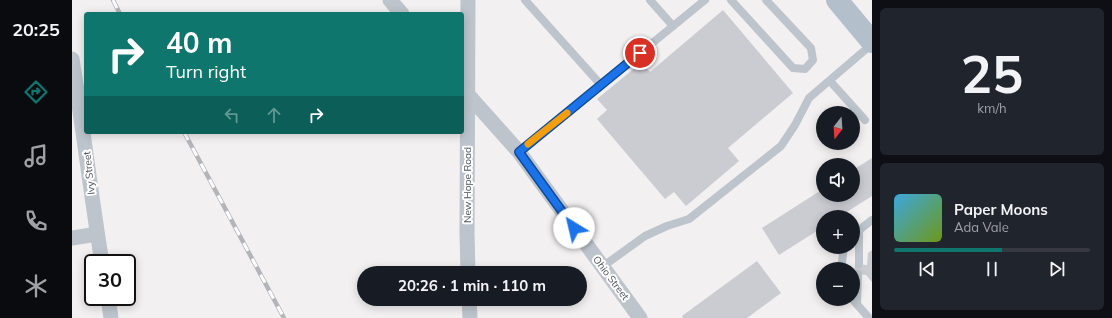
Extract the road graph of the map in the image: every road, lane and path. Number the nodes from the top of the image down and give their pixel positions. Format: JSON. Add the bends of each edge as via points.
{"nodes":[{"id":1,"x":390,"y":0,"type":"edge"},
{"id":2,"x":468,"y":0,"type":"edge"},
{"id":3,"x":525,"y":0,"type":"edge"},
{"id":4,"x":650,"y":0,"type":"edge"},
{"id":5,"x":731,"y":0,"type":"edge"},
{"id":6,"x":766,"y":0,"type":"edge"},
{"id":7,"x":837,"y":0,"type":"edge"},
{"id":8,"x":702,"y":1,"type":"edge"},
{"id":9,"x":400,"y":12,"type":"edge"},
{"id":10,"x":673,"y":26,"type":"junction"},
{"id":11,"x":871,"y":41,"type":"edge"},
{"id":12,"x":72,"y":59,"type":"edge"},
{"id":13,"x":830,"y":81,"type":"junction"},
{"id":14,"x":601,"y":85,"type":"junction"},
{"id":15,"x":464,"y":91,"type":"edge"},
{"id":16,"x":865,"y":120,"type":"dead end"},
{"id":17,"x":519,"y":152,"type":"junction"},
{"id":18,"x":872,"y":220,"type":"edge"},
{"id":19,"x":860,"y":229,"type":"edge"},
{"id":20,"x":97,"y":234,"type":"junction"},
{"id":21,"x":72,"y":238,"type":"edge"},
{"id":22,"x":100,"y":254,"type":"edge"},
{"id":23,"x":468,"y":266,"type":"edge"},
{"id":24,"x":602,"y":267,"type":"junction"},
{"id":25,"x":109,"y":306,"type":"edge"},
{"id":26,"x":469,"y":306,"type":"edge"},
{"id":27,"x":858,"y":306,"type":"edge"},
{"id":28,"x":111,"y":318,"type":"edge"},
{"id":29,"x":470,"y":318,"type":"edge"},
{"id":30,"x":640,"y":318,"type":"edge"},
{"id":31,"x":869,"y":318,"type":"edge"}],
"edges":[{"from":1,"to":9,"type":"street"},
{"from":2,"to":15,"type":"street","name":"New Hope Road"},
{"from":3,"to":14,"type":"lane"},
{"from":4,"to":10,"type":"lane"},
{"from":5,"to":6,"type":"lane","via":[[793,68],[805,69],[813,60],[811,48]]},
{"from":7,"to":11,"type":"main road"},
{"from":8,"to":10,"type":"lane"},
{"from":10,"to":14,"type":"lane"},
{"from":11,"to":13,"type":"lane"},
{"from":12,"to":20,"type":"street","name":"Ivy Street"},
{"from":13,"to":16,"type":"lane"},
{"from":13,"to":24,"type":"lane","via":[[809,98],[781,146],[689,219],[645,236]]},
{"from":14,"to":17,"type":"lane"},
{"from":15,"to":17,"type":"street","name":"Ohio Street"},
{"from":15,"to":23,"type":"street","name":"New Hope Road"},
{"from":17,"to":24,"type":"street","name":"Ohio Street"},
{"from":18,"to":19,"type":"lane"},
{"from":20,"to":21,"type":"street"},
{"from":20,"to":22,"type":"street","name":"Ivy Street"},
{"from":24,"to":30,"type":"street","name":"Ohio Street"},
{"from":25,"to":28,"type":"street"},
{"from":26,"to":29,"type":"street"},
{"from":27,"to":31,"type":"lane"}]}
